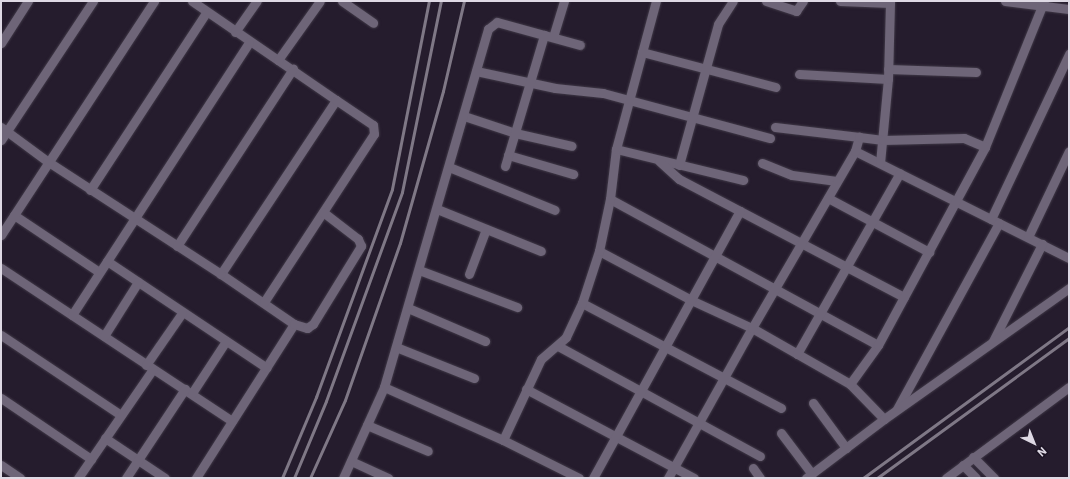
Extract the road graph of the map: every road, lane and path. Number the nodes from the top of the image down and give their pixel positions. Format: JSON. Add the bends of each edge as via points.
{"nodes":[{"id":1,"x":28,"y":1,"type":"edge"},
{"id":2,"x":92,"y":1,"type":"edge"},
{"id":3,"x":154,"y":1,"type":"edge"},
{"id":4,"x":194,"y":1,"type":"edge"},
{"id":5,"x":257,"y":1,"type":"edge"},
{"id":6,"x":320,"y":1,"type":"edge"},
{"id":7,"x":342,"y":1,"type":"edge"},
{"id":8,"x":564,"y":1,"type":"edge"},
{"id":9,"x":656,"y":1,"type":"edge"},
{"id":10,"x":733,"y":1,"type":"edge"},
{"id":11,"x":766,"y":1,"type":"edge"},
{"id":12,"x":803,"y":1,"type":"edge"},
{"id":13,"x":840,"y":1,"type":"edge"},
{"id":14,"x":1005,"y":1,"type":"edge"},
{"id":15,"x":890,"y":2,"type":"edge"},
{"id":16,"x":1044,"y":4,"type":"edge"},
{"id":17,"x":1069,"y":9,"type":"edge"},
{"id":18,"x":206,"y":13,"type":"junction"},
{"id":19,"x":373,"y":23,"type":"dead end"},
{"id":20,"x":235,"y":32,"type":"junction"},
{"id":21,"x":549,"y":36,"type":"junction"},
{"id":22,"x":1,"y":42,"type":"edge"},
{"id":23,"x":250,"y":42,"type":"junction"},
{"id":24,"x":580,"y":45,"type":"dead end"},
{"id":25,"x":642,"y":52,"type":"junction"},
{"id":26,"x":1069,"y":54,"type":"edge"},
{"id":27,"x":278,"y":60,"type":"junction"},
{"id":28,"x":704,"y":68,"type":"junction"},
{"id":29,"x":293,"y":69,"type":"junction"},
{"id":30,"x":888,"y":69,"type":"junction"},
{"id":31,"x":476,"y":71,"type":"junction"},
{"id":32,"x":976,"y":72,"type":"dead end"},
{"id":33,"x":799,"y":74,"type":"dead end"},
{"id":34,"x":888,"y":79,"type":"junction"},
{"id":35,"x":530,"y":83,"type":"junction"},
{"id":36,"x":775,"y":86,"type":"dead end"},
{"id":37,"x":336,"y":100,"type":"junction"},
{"id":38,"x":627,"y":100,"type":"junction"},
{"id":39,"x":464,"y":116,"type":"junction"},
{"id":40,"x":692,"y":117,"type":"junction"},
{"id":41,"x":775,"y":127,"type":"dead end"},
{"id":42,"x":4,"y":129,"type":"edge"},
{"id":43,"x":515,"y":133,"type":"junction"},
{"id":44,"x":859,"y":137,"type":"junction"},
{"id":45,"x":770,"y":138,"type":"dead end"},
{"id":46,"x":1,"y":140,"type":"edge"},
{"id":47,"x":883,"y":140,"type":"junction"},
{"id":48,"x":572,"y":146,"type":"dead end"},
{"id":49,"x":985,"y":147,"type":"junction"},
{"id":50,"x":616,"y":149,"type":"junction"},
{"id":51,"x":855,"y":151,"type":"junction"},
{"id":52,"x":1069,"y":151,"type":"edge"},
{"id":53,"x":508,"y":154,"type":"junction"},
{"id":54,"x":47,"y":161,"type":"junction"},
{"id":55,"x":659,"y":161,"type":"junction"},
{"id":56,"x":762,"y":163,"type":"dead end"},
{"id":57,"x":880,"y":163,"type":"junction"},
{"id":58,"x":679,"y":165,"type":"junction"},
{"id":59,"x":505,"y":166,"type":"dead end"},
{"id":60,"x":449,"y":167,"type":"junction"},
{"id":61,"x":900,"y":173,"type":"junction"},
{"id":62,"x":573,"y":174,"type":"dead end"},
{"id":63,"x":743,"y":180,"type":"dead end"},
{"id":64,"x":837,"y":181,"type":"junction"},
{"id":65,"x":90,"y":190,"type":"junction"},
{"id":66,"x":828,"y":198,"type":"junction"},
{"id":67,"x":610,"y":199,"type":"junction"},
{"id":68,"x":957,"y":202,"type":"junction"},
{"id":69,"x":437,"y":209,"type":"junction"},
{"id":70,"x":555,"y":210,"type":"dead end"},
{"id":71,"x":740,"y":211,"type":"junction"},
{"id":72,"x":323,"y":212,"type":"junction"},
{"id":73,"x":14,"y":215,"type":"junction"},
{"id":74,"x":134,"y":218,"type":"junction"},
{"id":75,"x":995,"y":221,"type":"junction"},
{"id":76,"x":872,"y":222,"type":"junction"},
{"id":77,"x":486,"y":229,"type":"junction"},
{"id":78,"x":1,"y":235,"type":"edge"},
{"id":79,"x":1028,"y":237,"type":"junction"},
{"id":80,"x":802,"y":243,"type":"junction"},
{"id":81,"x":1042,"y":244,"type":"junction"},
{"id":82,"x":177,"y":246,"type":"junction"},
{"id":83,"x":541,"y":251,"type":"dead end"},
{"id":84,"x":599,"y":251,"type":"junction"},
{"id":85,"x":929,"y":252,"type":"junction"},
{"id":86,"x":716,"y":256,"type":"junction"},
{"id":87,"x":1069,"y":258,"type":"edge"},
{"id":88,"x":107,"y":260,"type":"junction"},
{"id":89,"x":847,"y":267,"type":"junction"},
{"id":90,"x":1,"y":268,"type":"edge"},
{"id":91,"x":419,"y":270,"type":"junction"},
{"id":92,"x":99,"y":272,"type":"junction"},
{"id":93,"x":221,"y":274,"type":"junction"},
{"id":94,"x":469,"y":274,"type":"dead end"},
{"id":95,"x":138,"y":282,"type":"junction"},
{"id":96,"x":1069,"y":288,"type":"edge"},
{"id":97,"x":775,"y":289,"type":"junction"},
{"id":98,"x":904,"y":297,"type":"junction"},
{"id":99,"x":691,"y":300,"type":"junction"},
{"id":100,"x":264,"y":302,"type":"junction"},
{"id":101,"x":582,"y":303,"type":"junction"},
{"id":102,"x":517,"y":307,"type":"dead end"},
{"id":103,"x":408,"y":308,"type":"junction"},
{"id":104,"x":182,"y":312,"type":"junction"},
{"id":105,"x":820,"y":313,"type":"junction"},
{"id":106,"x":72,"y":315,"type":"junction"},
{"id":107,"x":294,"y":324,"type":"junction"},
{"id":108,"x":752,"y":328,"type":"junction"},
{"id":109,"x":1,"y":335,"type":"edge"},
{"id":110,"x":104,"y":336,"type":"junction"},
{"id":111,"x":226,"y":341,"type":"junction"},
{"id":112,"x":485,"y":341,"type":"dead end"},
{"id":113,"x":992,"y":342,"type":"junction"},
{"id":114,"x":878,"y":345,"type":"junction"},
{"id":115,"x":558,"y":346,"type":"junction"},
{"id":116,"x":396,"y":347,"type":"junction"},
{"id":117,"x":665,"y":347,"type":"junction"},
{"id":118,"x":797,"y":354,"type":"junction"},
{"id":119,"x":150,"y":367,"type":"junction"},
{"id":120,"x":267,"y":368,"type":"junction"},
{"id":121,"x":474,"y":378,"type":"dead end"},
{"id":122,"x":724,"y":378,"type":"junction"},
{"id":123,"x":850,"y":384,"type":"junction"},
{"id":124,"x":384,"y":387,"type":"junction"},
{"id":125,"x":1069,"y":387,"type":"edge"},
{"id":126,"x":526,"y":388,"type":"junction"},
{"id":127,"x":641,"y":389,"type":"junction"},
{"id":128,"x":189,"y":391,"type":"junction"},
{"id":129,"x":1,"y":398,"type":"edge"},
{"id":130,"x":813,"y":403,"type":"dead end"},
{"id":131,"x":781,"y":408,"type":"dead end"},
{"id":132,"x":895,"y":411,"type":"junction"},
{"id":133,"x":121,"y":415,"type":"junction"},
{"id":134,"x":884,"y":419,"type":"junction"},
{"id":135,"x":232,"y":421,"type":"junction"},
{"id":136,"x":699,"y":422,"type":"junction"},
{"id":137,"x":367,"y":425,"type":"junction"},
{"id":138,"x":781,"y":433,"type":"dead end"},
{"id":139,"x":616,"y":436,"type":"junction"},
{"id":140,"x":105,"y":438,"type":"junction"},
{"id":141,"x":503,"y":440,"type":"junction"},
{"id":142,"x":846,"y":448,"type":"junction"},
{"id":143,"x":428,"y":451,"type":"dead end"},
{"id":144,"x":760,"y":456,"type":"dead end"},
{"id":145,"x":973,"y":457,"type":"junction"},
{"id":146,"x":91,"y":459,"type":"junction"},
{"id":147,"x":138,"y":459,"type":"junction"},
{"id":148,"x":351,"y":461,"type":"junction"},
{"id":149,"x":1,"y":465,"type":"edge"},
{"id":150,"x":963,"y":465,"type":"junction"},
{"id":151,"x":674,"y":467,"type":"junction"},
{"id":152,"x":752,"y":468,"type":"dead end"},
{"id":153,"x":809,"y":476,"type":"edge"},
{"id":154,"x":20,"y":478,"type":"edge"},
{"id":155,"x":78,"y":478,"type":"edge"},
{"id":156,"x":126,"y":478,"type":"edge"},
{"id":157,"x":165,"y":478,"type":"edge"},
{"id":158,"x":196,"y":478,"type":"edge"},
{"id":159,"x":343,"y":478,"type":"edge"},
{"id":160,"x":388,"y":478,"type":"edge"},
{"id":161,"x":579,"y":478,"type":"edge"},
{"id":162,"x":593,"y":478,"type":"edge"},
{"id":163,"x":668,"y":478,"type":"edge"},
{"id":164,"x":694,"y":478,"type":"edge"},
{"id":165,"x":760,"y":478,"type":"edge"},
{"id":166,"x":946,"y":478,"type":"edge"},
{"id":167,"x":976,"y":478,"type":"edge"},
{"id":168,"x":994,"y":478,"type":"edge"}],
"edges":[{"from":1,"to":22,"type":"street"},
{"from":2,"to":42,"type":"street"},
{"from":3,"to":54,"type":"street"},
{"from":4,"to":18,"type":"street"},
{"from":5,"to":20,"type":"street"},
{"from":6,"to":27,"type":"street"},
{"from":7,"to":19,"type":"street"},
{"from":8,"to":21,"type":"street"},
{"from":9,"to":25,"type":"street"},
{"from":10,"to":28,"type":"street","via":[[718,24]]},
{"from":11,"to":12,"type":"street","via":[[796,11]]},
{"from":13,"to":15,"type":"street"},
{"from":14,"to":16,"type":"street"},
{"from":15,"to":30,"type":"street"},
{"from":16,"to":17,"type":"street"},
{"from":16,"to":49,"type":"street"},
{"from":18,"to":20,"type":"street"},
{"from":18,"to":65,"type":"street"},
{"from":20,"to":23,"type":"street"},
{"from":21,"to":24,"type":"street"},
{"from":21,"to":31,"type":"street","via":[[494,23],[488,29]]},
{"from":21,"to":35,"type":"street"},
{"from":23,"to":27,"type":"street"},
{"from":23,"to":74,"type":"street"},
{"from":25,"to":28,"type":"street"},
{"from":25,"to":38,"type":"street"},
{"from":26,"to":75,"type":"street"},
{"from":27,"to":29,"type":"street"},
{"from":28,"to":36,"type":"street"},
{"from":28,"to":40,"type":"street"},
{"from":29,"to":37,"type":"street"},
{"from":29,"to":82,"type":"street"},
{"from":30,"to":32,"type":"street"},
{"from":30,"to":34,"type":"street"},
{"from":31,"to":35,"type":"street"},
{"from":31,"to":39,"type":"street"},
{"from":33,"to":34,"type":"street"},
{"from":34,"to":47,"type":"street"},
{"from":35,"to":38,"type":"street","via":[[603,93]]},
{"from":35,"to":43,"type":"street"},
{"from":37,"to":72,"type":"street","via":[[370,123],[375,130]]},
{"from":37,"to":93,"type":"street"},
{"from":38,"to":40,"type":"street"},
{"from":38,"to":50,"type":"street"},
{"from":39,"to":43,"type":"street"},
{"from":39,"to":60,"type":"street"},
{"from":40,"to":45,"type":"street"},
{"from":40,"to":58,"type":"street"},
{"from":41,"to":44,"type":"street"},
{"from":42,"to":46,"type":"street"},
{"from":42,"to":54,"type":"street"},
{"from":43,"to":48,"type":"street"},
{"from":43,"to":53,"type":"street"},
{"from":44,"to":47,"type":"street"},
{"from":44,"to":51,"type":"street"},
{"from":47,"to":49,"type":"street","via":[[964,138]]},
{"from":47,"to":57,"type":"street"},
{"from":49,"to":68,"type":"street"},
{"from":50,"to":55,"type":"street"},
{"from":50,"to":67,"type":"street"},
{"from":51,"to":57,"type":"street"},
{"from":51,"to":64,"type":"street"},
{"from":52,"to":79,"type":"street"},
{"from":53,"to":59,"type":"street"},
{"from":53,"to":62,"type":"street"},
{"from":54,"to":65,"type":"street"},
{"from":54,"to":73,"type":"street"},
{"from":55,"to":58,"type":"street"},
{"from":55,"to":71,"type":"street","via":[[679,179]]},
{"from":56,"to":64,"type":"street","via":[[792,175]]},
{"from":57,"to":61,"type":"street"},
{"from":58,"to":63,"type":"street"},
{"from":60,"to":69,"type":"street"},
{"from":60,"to":70,"type":"street"},
{"from":61,"to":68,"type":"street"},
{"from":61,"to":76,"type":"street"},
{"from":64,"to":66,"type":"street"},
{"from":65,"to":74,"type":"street"},
{"from":66,"to":76,"type":"street"},
{"from":66,"to":80,"type":"street"},
{"from":67,"to":84,"type":"street"},
{"from":67,"to":86,"type":"street"},
{"from":68,"to":75,"type":"street"},
{"from":68,"to":85,"type":"street"},
{"from":69,"to":77,"type":"street"},
{"from":69,"to":91,"type":"street"},
{"from":71,"to":80,"type":"street"},
{"from":71,"to":86,"type":"street"},
{"from":72,"to":100,"type":"street"},
{"from":72,"to":107,"type":"street","via":[[358,238],[361,246],[313,324],[307,328]]},
{"from":73,"to":78,"type":"street"},
{"from":73,"to":92,"type":"street"},
{"from":74,"to":82,"type":"street"},
{"from":74,"to":88,"type":"street"},
{"from":75,"to":79,"type":"street"},
{"from":75,"to":132,"type":"street"},
{"from":76,"to":85,"type":"street"},
{"from":76,"to":89,"type":"street"},
{"from":77,"to":83,"type":"street"},
{"from":77,"to":94,"type":"street"},
{"from":79,"to":81,"type":"street"},
{"from":80,"to":89,"type":"street"},
{"from":80,"to":97,"type":"street"},
{"from":81,"to":87,"type":"street"},
{"from":81,"to":113,"type":"street"},
{"from":82,"to":93,"type":"street"},
{"from":84,"to":99,"type":"street"},
{"from":84,"to":101,"type":"street"},
{"from":85,"to":98,"type":"street"},
{"from":86,"to":97,"type":"street"},
{"from":86,"to":99,"type":"street"},
{"from":88,"to":92,"type":"street"},
{"from":88,"to":95,"type":"street"},
{"from":89,"to":98,"type":"street"},
{"from":89,"to":105,"type":"street"},
{"from":90,"to":106,"type":"street"},
{"from":91,"to":102,"type":"street"},
{"from":91,"to":103,"type":"street"},
{"from":92,"to":106,"type":"street"},
{"from":93,"to":100,"type":"street"},
{"from":95,"to":104,"type":"street"},
{"from":95,"to":110,"type":"street"},
{"from":96,"to":113,"type":"street"},
{"from":97,"to":105,"type":"street"},
{"from":97,"to":108,"type":"street"},
{"from":98,"to":114,"type":"street"},
{"from":99,"to":108,"type":"street"},
{"from":99,"to":117,"type":"street"},
{"from":100,"to":107,"type":"street"},
{"from":101,"to":115,"type":"street","via":[[566,337]]},
{"from":101,"to":117,"type":"street"},
{"from":103,"to":112,"type":"street"},
{"from":103,"to":116,"type":"street"},
{"from":104,"to":111,"type":"street"},
{"from":104,"to":119,"type":"street"},
{"from":105,"to":114,"type":"street"},
{"from":105,"to":118,"type":"street"},
{"from":106,"to":110,"type":"street"},
{"from":107,"to":120,"type":"street"},
{"from":108,"to":118,"type":"street"},
{"from":108,"to":122,"type":"street"},
{"from":109,"to":133,"type":"street"},
{"from":110,"to":119,"type":"street"},
{"from":111,"to":120,"type":"street"},
{"from":111,"to":128,"type":"street"},
{"from":113,"to":132,"type":"street"},
{"from":114,"to":123,"type":"street"},
{"from":115,"to":126,"type":"street","via":[[541,359]]},
{"from":115,"to":127,"type":"street"},
{"from":116,"to":121,"type":"street"},
{"from":116,"to":124,"type":"street"},
{"from":117,"to":122,"type":"street"},
{"from":117,"to":127,"type":"street"},
{"from":118,"to":123,"type":"street"},
{"from":119,"to":128,"type":"street"},
{"from":119,"to":133,"type":"street"},
{"from":120,"to":135,"type":"street"},
{"from":122,"to":131,"type":"street"},
{"from":122,"to":136,"type":"street"},
{"from":123,"to":134,"type":"street"},
{"from":124,"to":137,"type":"street"},
{"from":124,"to":141,"type":"street"},
{"from":125,"to":145,"type":"street"},
{"from":126,"to":139,"type":"street"},
{"from":126,"to":141,"type":"street"},
{"from":127,"to":136,"type":"street"},
{"from":127,"to":139,"type":"street"},
{"from":128,"to":135,"type":"street"},
{"from":128,"to":147,"type":"street"},
{"from":129,"to":146,"type":"street"},
{"from":130,"to":142,"type":"street"},
{"from":132,"to":134,"type":"street"},
{"from":133,"to":140,"type":"street"},
{"from":134,"to":142,"type":"street"},
{"from":135,"to":158,"type":"street"},
{"from":136,"to":144,"type":"street"},
{"from":136,"to":151,"type":"street"},
{"from":137,"to":143,"type":"street"},
{"from":137,"to":148,"type":"street"},
{"from":138,"to":153,"type":"street"},
{"from":139,"to":151,"type":"street"},
{"from":139,"to":162,"type":"street"},
{"from":140,"to":146,"type":"street"},
{"from":140,"to":147,"type":"street"},
{"from":141,"to":161,"type":"street"},
{"from":142,"to":153,"type":"street"},
{"from":145,"to":150,"type":"street"},
{"from":145,"to":168,"type":"street"},
{"from":146,"to":155,"type":"street"},
{"from":147,"to":156,"type":"street"},
{"from":147,"to":157,"type":"street"},
{"from":148,"to":159,"type":"street"},
{"from":148,"to":160,"type":"street"},
{"from":149,"to":154,"type":"street"},
{"from":150,"to":166,"type":"street"},
{"from":150,"to":167,"type":"street"},
{"from":151,"to":163,"type":"street"},
{"from":151,"to":164,"type":"street"},
{"from":152,"to":165,"type":"street"}]}
